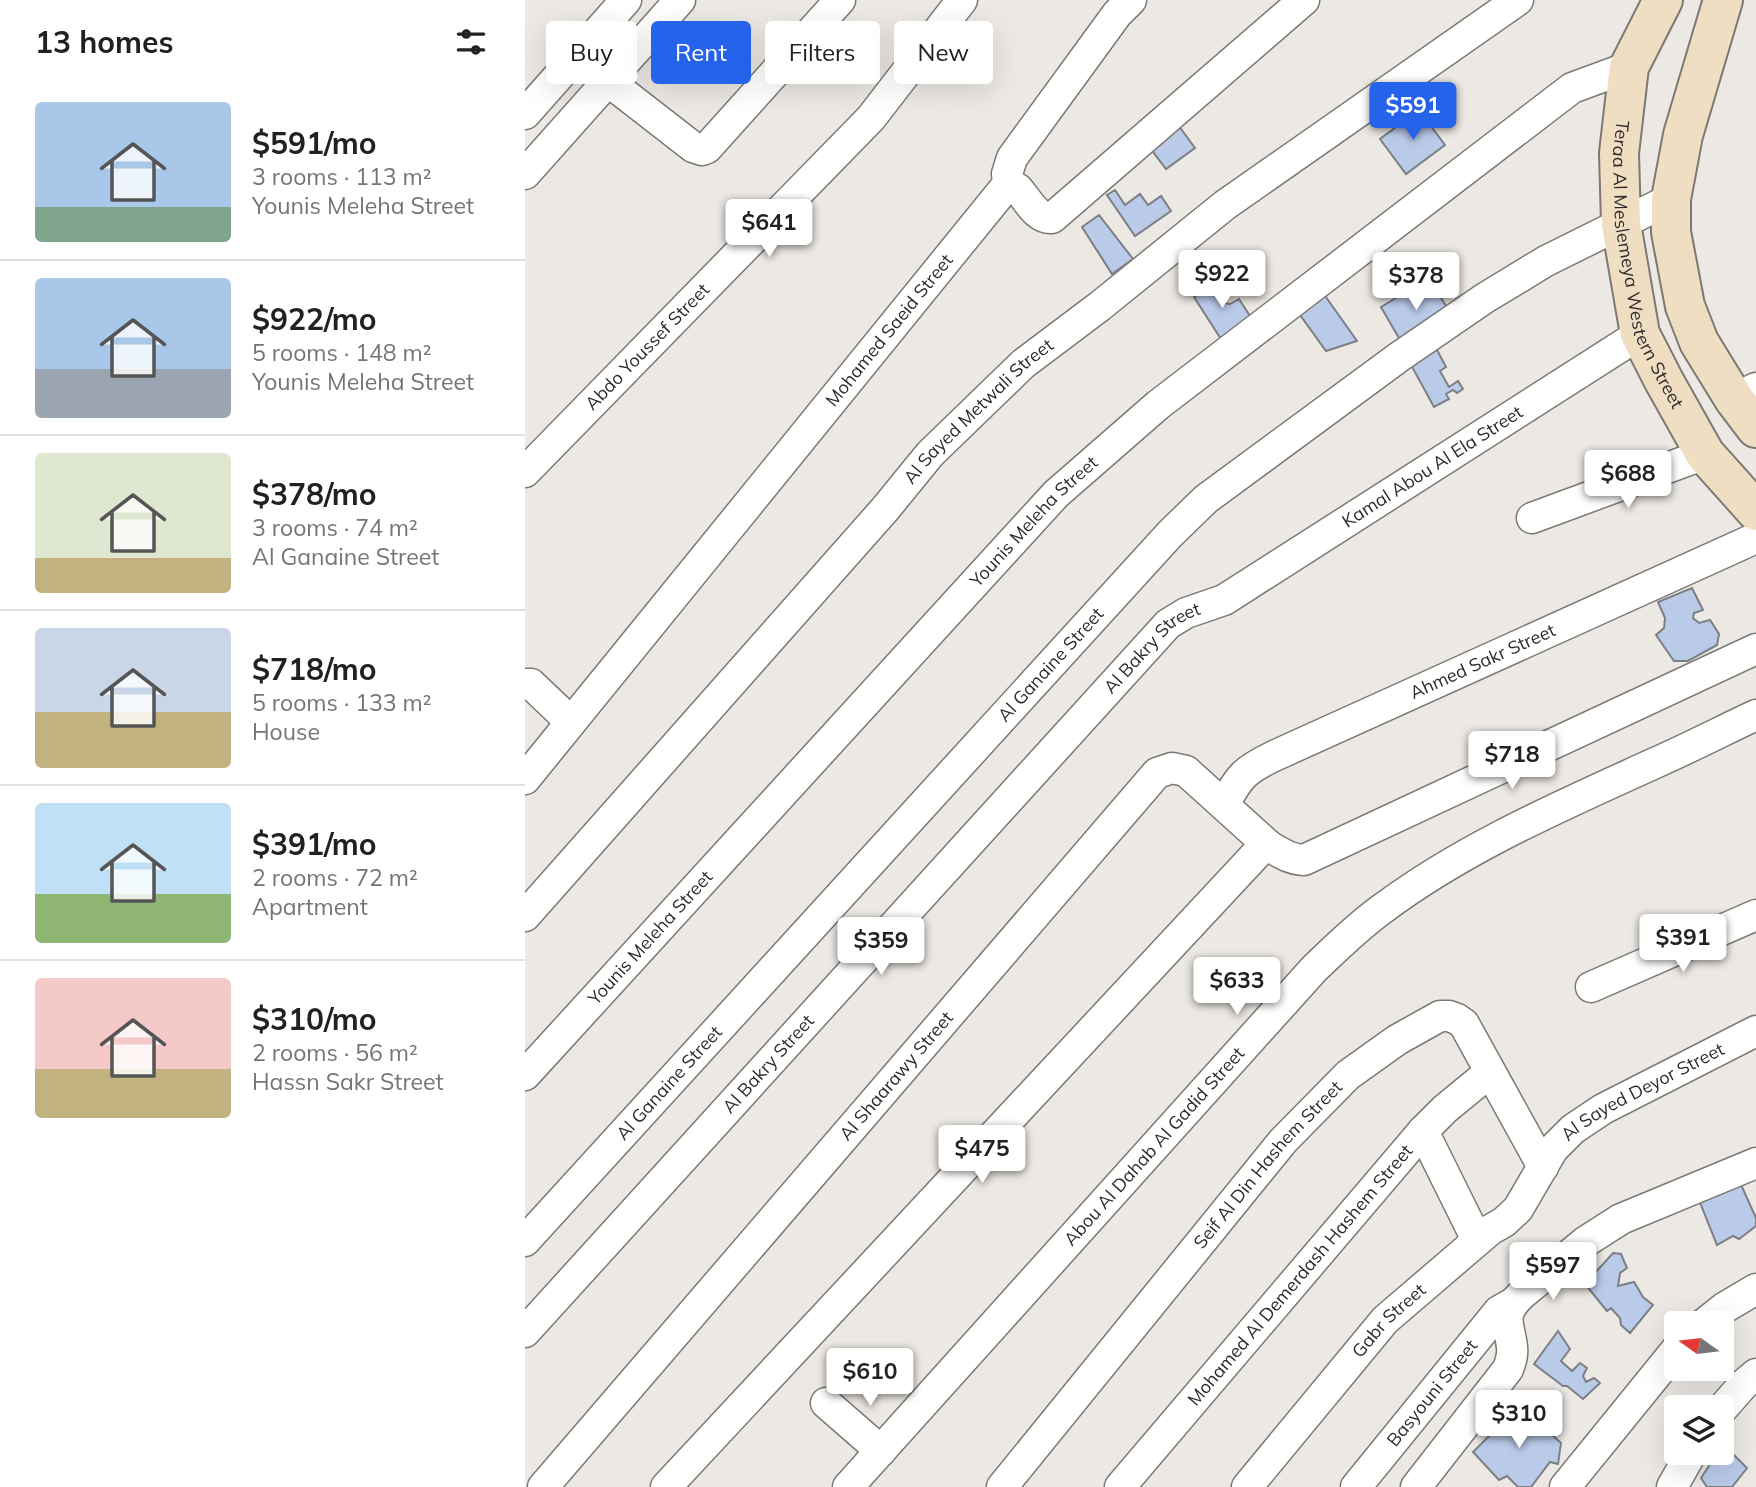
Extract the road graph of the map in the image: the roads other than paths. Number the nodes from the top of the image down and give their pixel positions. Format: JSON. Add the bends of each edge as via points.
{"nodes":[{"id":1,"x":627,"y":0,"type":"edge"},
{"id":2,"x":680,"y":0,"type":"edge"},
{"id":3,"x":840,"y":0,"type":"edge"},
{"id":4,"x":962,"y":0,"type":"edge"},
{"id":5,"x":1131,"y":0,"type":"edge"},
{"id":6,"x":1304,"y":0,"type":"edge"},
{"id":7,"x":1518,"y":0,"type":"edge"},
{"id":8,"x":1663,"y":0,"type":"edge"},
{"id":9,"x":1723,"y":0,"type":"edge"},
{"id":10,"x":637,"y":48,"type":"edge"},
{"id":11,"x":1629,"y":67,"type":"junction"},
{"id":12,"x":605,"y":84,"type":"edge"},
{"id":13,"x":612,"y":84,"type":"edge"},
{"id":14,"x":525,"y":114,"type":"edge"},
{"id":15,"x":525,"y":174,"type":"edge"},
{"id":16,"x":1009,"y":187,"type":"junction"},
{"id":17,"x":1671,"y":199,"type":"junction"},
{"id":18,"x":1621,"y":224,"type":"junction"},
{"id":19,"x":1640,"y":334,"type":"junction"},
{"id":20,"x":1749,"y":405,"type":"edge"},
{"id":21,"x":1705,"y":454,"type":"junction"},
{"id":22,"x":525,"y":472,"type":"edge"},
{"id":23,"x":1748,"y":488,"type":"edge"},
{"id":24,"x":1532,"y":518,"type":"dead end"},
{"id":25,"x":1756,"y":538,"type":"edge"},
{"id":26,"x":1224,"y":600,"type":"joint"},
{"id":27,"x":1756,"y":649,"type":"edge"},
{"id":28,"x":525,"y":684,"type":"edge"},
{"id":29,"x":1756,"y":715,"type":"edge"},
{"id":30,"x":571,"y":722,"type":"junction"},
{"id":31,"x":525,"y":779,"type":"edge"},
{"id":32,"x":1224,"y":804,"type":"junction"},
{"id":33,"x":1269,"y":846,"type":"junction"},
{"id":34,"x":1756,"y":915,"type":"edge"},
{"id":35,"x":525,"y":916,"type":"edge"},
{"id":36,"x":1591,"y":987,"type":"dead end"},
{"id":37,"x":1756,"y":1031,"type":"edge"},
{"id":38,"x":1490,"y":1072,"type":"junction"},
{"id":39,"x":525,"y":1075,"type":"edge"},
{"id":40,"x":1423,"y":1131,"type":"junction"},
{"id":41,"x":1756,"y":1163,"type":"edge"},
{"id":42,"x":1543,"y":1167,"type":"junction"},
{"id":43,"x":1477,"y":1240,"type":"junction"},
{"id":44,"x":525,"y":1241,"type":"edge"},
{"id":45,"x":1756,"y":1289,"type":"edge"},
{"id":46,"x":1513,"y":1303,"type":"junction"},
{"id":47,"x":1720,"y":1311,"type":"edge"},
{"id":48,"x":525,"y":1332,"type":"edge"},
{"id":49,"x":1664,"y":1365,"type":"edge"},
{"id":50,"x":1756,"y":1374,"type":"edge"},
{"id":51,"x":1734,"y":1395,"type":"edge"},
{"id":52,"x":826,"y":1403,"type":"dead end"},
{"id":53,"x":881,"y":1451,"type":"junction"},
{"id":54,"x":1685,"y":1465,"type":"edge"},
{"id":55,"x":543,"y":1487,"type":"edge"},
{"id":56,"x":666,"y":1487,"type":"edge"},
{"id":57,"x":848,"y":1487,"type":"edge"},
{"id":58,"x":1002,"y":1487,"type":"edge"},
{"id":59,"x":1120,"y":1487,"type":"edge"},
{"id":60,"x":1247,"y":1487,"type":"edge"},
{"id":61,"x":1356,"y":1487,"type":"edge"},
{"id":62,"x":1416,"y":1487,"type":"edge"},
{"id":63,"x":1565,"y":1487,"type":"edge"},
{"id":64,"x":1672,"y":1487,"type":"edge"}],
"edges":[{"from":1,"to":14,"type":"street"},
{"from":2,"to":10,"type":"street"},
{"from":3,"to":13,"type":"street","via":[[708,148],[693,147]]},
{"from":4,"to":22,"type":"street","name":"Abdo Youssef Street","via":[[871,118]]},
{"from":5,"to":16,"type":"street","via":[[1012,158]]},
{"from":6,"to":16,"type":"street","via":[[1052,218],[1040,216],[1018,189]]},
{"from":7,"to":35,"type":"street","name":"Al Sayed Metwali Street","via":[[1225,205],[1023,364],[930,454]]},
{"from":8,"to":11,"type":"street","name":"Teraa Al Meslemeya Western Street"},
{"from":9,"to":17,"type":"street","via":[[1683,135]]},
{"from":11,"to":18,"type":"street","name":"Teraa Al Meslemeya Western Street","via":[[1619,153]]},
{"from":11,"to":39,"type":"street","name":"Younis Meleha Street","via":[[1572,88],[1158,405],[1056,494]]},
{"from":12,"to":15,"type":"street"},
{"from":16,"to":30,"type":"street","name":"Mohamed Saeid Street"},
{"from":17,"to":18,"type":"street","name":"Al Ganaine Street"},
{"from":17,"to":20,"type":"street","via":[[1671,232],[1685,306],[1699,342]]},
{"from":18,"to":19,"type":"street","name":"Teraa Al Meslemeya Western Street"},
{"from":18,"to":44,"type":"street","name":"Al Ganaine Street","via":[[1546,261],[1474,306],[1206,499]]},
{"from":19,"to":21,"type":"street","name":"Teraa Al Meslemeya Western Street"},
{"from":19,"to":26,"type":"street","name":"Kamal Abou Al Ela Street"},
{"from":21,"to":23,"type":"street","name":"Teraa Al Meslemeya Western Street"},
{"from":21,"to":24,"type":"street"},
{"from":25,"to":32,"type":"street","name":"Ahmed Sakr Street","via":[[1274,755],[1252,766],[1235,783]]},
{"from":26,"to":48,"type":"street","name":"Al Bakry Street","via":[[1168,624]]},
{"from":27,"to":33,"type":"street","name":"Al Shaarawy Street","via":[[1304,860],[1283,856]]},
{"from":28,"to":30,"type":"street","via":[[531,684]]},
{"from":29,"to":53,"type":"street","name":"Abou Al Dahab Al Gadid Street","via":[[1447,864],[1351,933]]},
{"from":30,"to":31,"type":"street","name":"Mohamed Saeid Street"},
{"from":32,"to":33,"type":"street","name":"Al Shaarawy Street"},
{"from":32,"to":55,"type":"street","name":"Al Shaarawy Street","via":[[1187,771],[1172,768],[1157,773]]},
{"from":33,"to":56,"type":"street","via":[[1261,849]]},
{"from":34,"to":36,"type":"street"},
{"from":37,"to":42,"type":"street","name":"Al Sayed Deyor Street","via":[[1583,1122],[1553,1149]]},
{"from":38,"to":40,"type":"street","name":"Mohamed Al Demerdash Hashem Street"},
{"from":38,"to":42,"type":"street","name":"Seif Al Din Hashem Street"},
{"from":38,"to":58,"type":"street","name":"Seif Al Din Hashem Street","via":[[1464,1024],[1440,1016],[1348,1075],[1283,1141]]},
{"from":40,"to":43,"type":"street"},
{"from":40,"to":59,"type":"street","name":"Mohamed Al Demerdash Hashem Street"},
{"from":41,"to":46,"type":"street","name":"Basyouni Street","via":[[1621,1219],[1585,1242]]},
{"from":42,"to":43,"type":"street","name":"Gabr Street","via":[[1518,1209]]},
{"from":43,"to":60,"type":"street","name":"Gabr Street","via":[[1385,1320]]},
{"from":45,"to":47,"type":"street"},
{"from":46,"to":61,"type":"street","name":"Basyouni Street","via":[[1499,1311]]},
{"from":46,"to":62,"type":"street","via":[[1507,1326],[1512,1347],[1508,1369]]},
{"from":49,"to":63,"type":"street"},
{"from":50,"to":51,"type":"street"},
{"from":52,"to":53,"type":"street"},
{"from":53,"to":57,"type":"street","name":"Abou Al Dahab Al Gadid Street"},
{"from":54,"to":64,"type":"street"}]}
